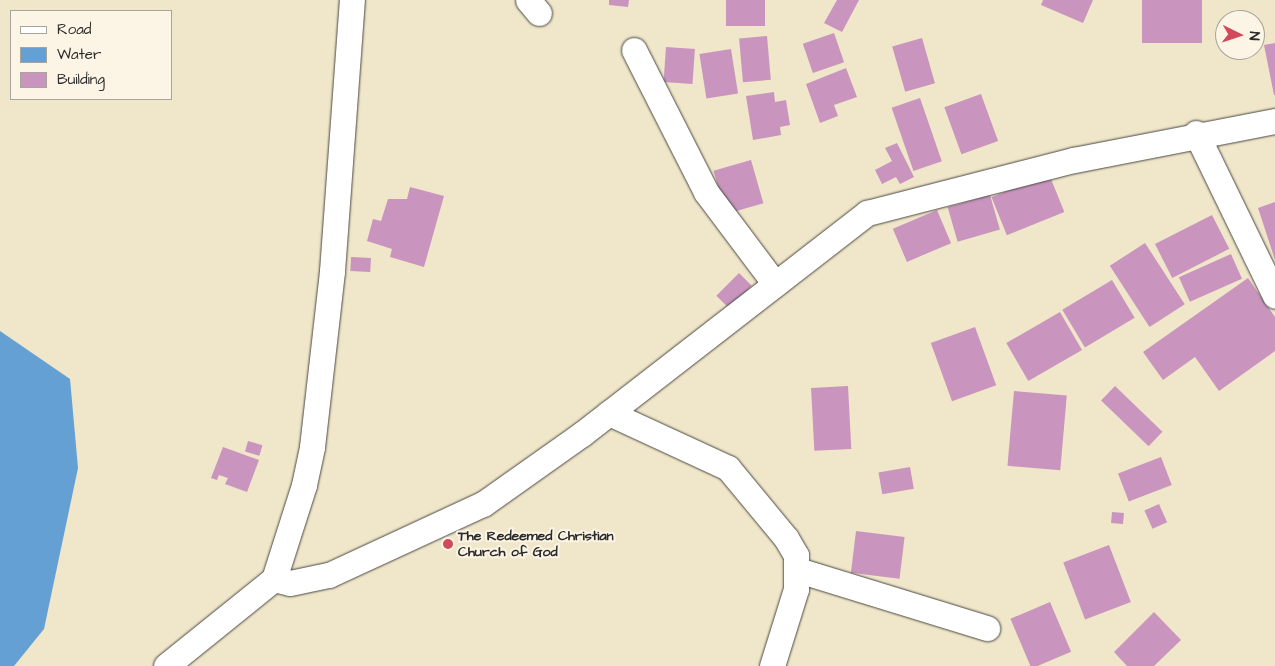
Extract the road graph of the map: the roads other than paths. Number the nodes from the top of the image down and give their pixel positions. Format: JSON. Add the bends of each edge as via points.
{"nodes":[{"id":1,"x":352,"y":0,"type":"edge"},
{"id":2,"x":634,"y":50,"type":"dead end"},
{"id":3,"x":1275,"y":121,"type":"edge"},
{"id":4,"x":1196,"y":133,"type":"junction"},
{"id":5,"x":775,"y":284,"type":"junction"},
{"id":6,"x":1275,"y":296,"type":"edge"},
{"id":7,"x":609,"y":413,"type":"junction"},
{"id":8,"x":798,"y":570,"type":"junction"},
{"id":9,"x":274,"y":578,"type":"junction"},
{"id":10,"x":987,"y":628,"type":"dead end"},
{"id":11,"x":166,"y":666,"type":"edge"},
{"id":12,"x":772,"y":666,"type":"edge"}],
"edges":[{"from":1,"to":9,"type":"street","via":[[345,141],[312,447]]},
{"from":2,"to":5,"type":"street","via":[[706,192]]},
{"from":3,"to":4,"type":"street"},
{"from":4,"to":5,"type":"street","via":[[867,213]]},
{"from":4,"to":6,"type":"street"},
{"from":5,"to":7,"type":"street"},
{"from":7,"to":8,"type":"street","via":[[728,468],[786,538],[796,555]]},
{"from":7,"to":9,"type":"street","via":[[461,516],[329,574],[290,583]]},
{"from":8,"to":10,"type":"street"},
{"from":8,"to":12,"type":"street","via":[[796,589]]},
{"from":9,"to":11,"type":"street"}]}
